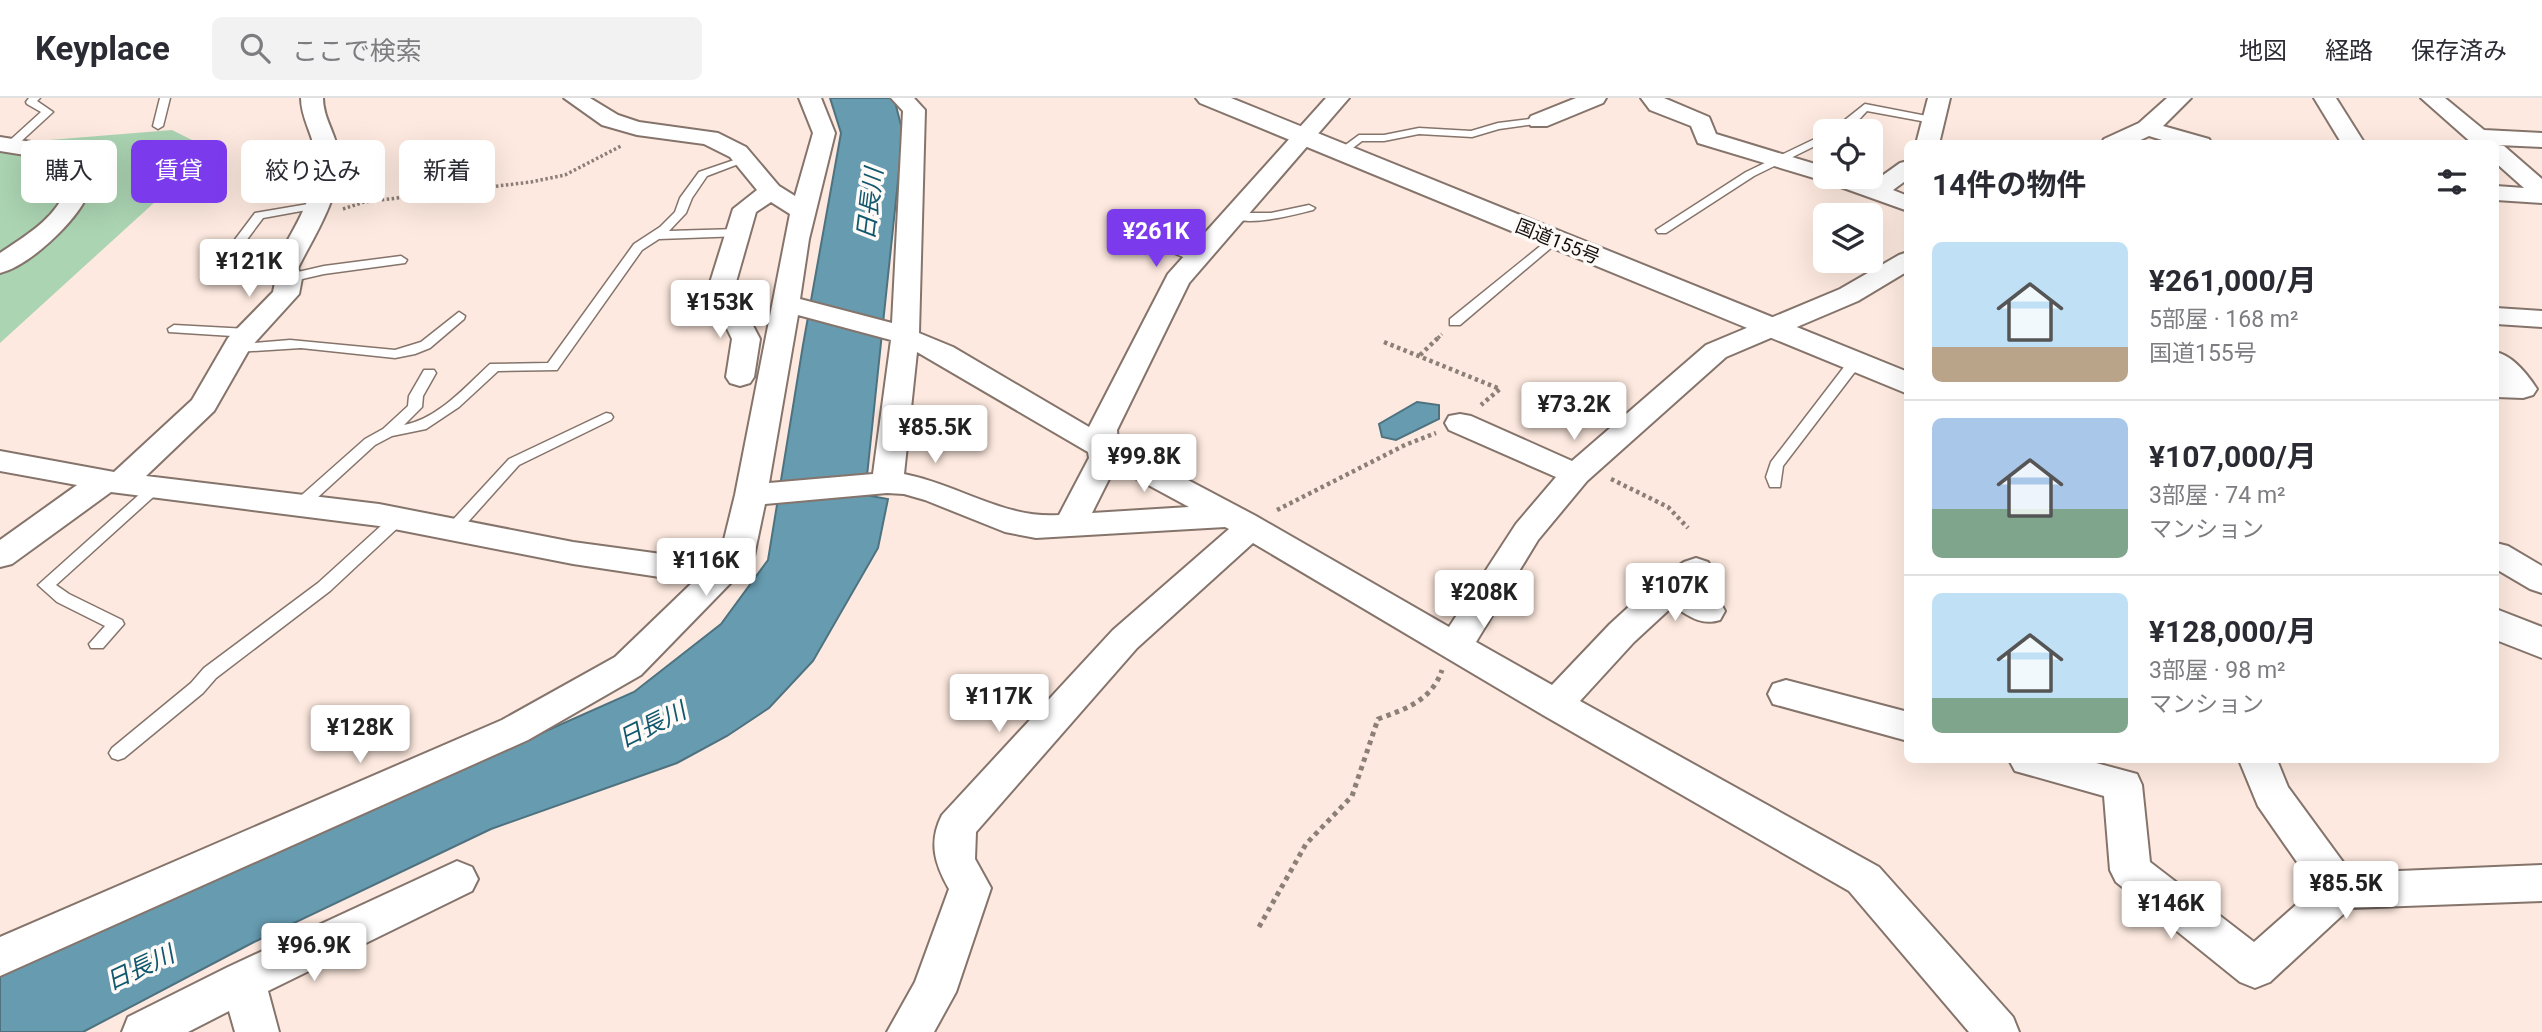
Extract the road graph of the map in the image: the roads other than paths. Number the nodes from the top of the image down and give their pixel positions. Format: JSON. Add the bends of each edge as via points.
{"nodes":[{"id":1,"x":34,"y":98,"type":"edge"},
{"id":2,"x":165,"y":98,"type":"edge"},
{"id":3,"x":312,"y":98,"type":"edge"},
{"id":4,"x":575,"y":98,"type":"edge"},
{"id":5,"x":810,"y":98,"type":"edge"},
{"id":6,"x":902,"y":98,"type":"edge"},
{"id":7,"x":1209,"y":98,"type":"edge"},
{"id":8,"x":1338,"y":98,"type":"edge"},
{"id":9,"x":1595,"y":98,"type":"edge"},
{"id":10,"x":1652,"y":98,"type":"edge"},
{"id":11,"x":2180,"y":98,"type":"edge"},
{"id":12,"x":2325,"y":98,"type":"edge"},
{"id":13,"x":2432,"y":98,"type":"edge"},
{"id":14,"x":1936,"y":109,"type":"edge"},
{"id":15,"x":1854,"y":119,"type":"edge"},
{"id":16,"x":1539,"y":121,"type":"joint"},
{"id":17,"x":158,"y":126,"type":"dead end"},
{"id":18,"x":2147,"y":128,"type":"junction"},
{"id":19,"x":1304,"y":138,"type":"junction"},
{"id":20,"x":325,"y":140,"type":"edge"},
{"id":21,"x":1928,"y":140,"type":"edge"},
{"id":22,"x":2121,"y":140,"type":"edge"},
{"id":23,"x":2188,"y":140,"type":"edge"},
{"id":24,"x":2351,"y":140,"type":"edge"},
{"id":25,"x":2482,"y":140,"type":"edge"},
{"id":26,"x":2542,"y":140,"type":"edge"},
{"id":27,"x":1813,"y":142,"type":"edge"},
{"id":28,"x":2499,"y":143,"type":"edge"},
{"id":29,"x":6,"y":144,"type":"edge"},
{"id":30,"x":1340,"y":152,"type":"junction"},
{"id":31,"x":2499,"y":155,"type":"edge"},
{"id":32,"x":1779,"y":159,"type":"junction"},
{"id":33,"x":744,"y":160,"type":"junction"},
{"id":34,"x":1813,"y":170,"type":"edge"},
{"id":35,"x":1904,"y":171,"type":"edge"},
{"id":36,"x":1869,"y":189,"type":"edge"},
{"id":37,"x":771,"y":191,"type":"junction"},
{"id":38,"x":1875,"y":191,"type":"junction"},
{"id":39,"x":2499,"y":193,"type":"edge"},
{"id":40,"x":2542,"y":194,"type":"edge"},
{"id":41,"x":1904,"y":202,"type":"edge"},
{"id":42,"x":315,"y":203,"type":"edge"},
{"id":43,"x":1309,"y":208,"type":"dead end"},
{"id":44,"x":312,"y":210,"type":"junction"},
{"id":45,"x":803,"y":212,"type":"junction"},
{"id":46,"x":1234,"y":216,"type":"junction"},
{"id":47,"x":1128,"y":220,"type":"dead end"},
{"id":48,"x":1662,"y":230,"type":"dead end"},
{"id":49,"x":738,"y":233,"type":"junction"},
{"id":50,"x":657,"y":235,"type":"junction"},
{"id":51,"x":1554,"y":239,"type":"junction"},
{"id":52,"x":230,"y":254,"type":"dead end"},
{"id":53,"x":1197,"y":258,"type":"junction"},
{"id":54,"x":401,"y":260,"type":"dead end"},
{"id":55,"x":1904,"y":262,"type":"edge"},
{"id":56,"x":0,"y":265,"type":"edge"},
{"id":57,"x":289,"y":278,"type":"junction"},
{"id":58,"x":790,"y":304,"type":"junction"},
{"id":59,"x":2499,"y":316,"type":"edge"},
{"id":60,"x":459,"y":317,"type":"dead end"},
{"id":61,"x":2542,"y":319,"type":"edge"},
{"id":62,"x":1455,"y":321,"type":"road end"},
{"id":63,"x":174,"y":329,"type":"dead end"},
{"id":64,"x":1773,"y":329,"type":"junction"},
{"id":65,"x":899,"y":333,"type":"junction"},
{"id":66,"x":242,"y":340,"type":"junction"},
{"id":67,"x":1858,"y":363,"type":"junction"},
{"id":68,"x":2499,"y":363,"type":"edge"},
{"id":69,"x":429,"y":373,"type":"dead end"},
{"id":70,"x":740,"y":377,"type":"dead end"},
{"id":71,"x":1904,"y":382,"type":"edge"},
{"id":72,"x":2499,"y":388,"type":"edge"},
{"id":73,"x":606,"y":417,"type":"dead end"},
{"id":74,"x":1460,"y":424,"type":"road end"},
{"id":75,"x":388,"y":432,"type":"junction"},
{"id":76,"x":1104,"y":447,"type":"junction"},
{"id":77,"x":0,"y":461,"type":"edge"},
{"id":78,"x":1581,"y":470,"type":"junction"},
{"id":79,"x":113,"y":481,"type":"junction"},
{"id":80,"x":887,"y":484,"type":"junction"},
{"id":81,"x":1775,"y":484,"type":"dead end"},
{"id":82,"x":156,"y":487,"type":"junction"},
{"id":83,"x":758,"y":495,"type":"junction"},
{"id":84,"x":300,"y":505,"type":"junction"},
{"id":85,"x":399,"y":518,"type":"junction"},
{"id":86,"x":1241,"y":523,"type":"junction"},
{"id":87,"x":1070,"y":524,"type":"junction"},
{"id":88,"x":454,"y":528,"type":"junction"},
{"id":89,"x":0,"y":556,"type":"edge"},
{"id":90,"x":2499,"y":556,"type":"edge"},
{"id":91,"x":721,"y":574,"type":"junction"},
{"id":92,"x":2542,"y":581,"type":"edge"},
{"id":93,"x":1708,"y":611,"type":"dead end"},
{"id":94,"x":2499,"y":625,"type":"edge"},
{"id":95,"x":2542,"y":643,"type":"edge"},
{"id":96,"x":97,"y":644,"type":"dead end"},
{"id":97,"x":1458,"y":647,"type":"junction"},
{"id":98,"x":1786,"y":694,"type":"dead end"},
{"id":99,"x":1556,"y":705,"type":"junction"},
{"id":100,"x":1904,"y":726,"type":"edge"},
{"id":101,"x":118,"y":754,"type":"dead end"},
{"id":102,"x":2039,"y":763,"type":"edge"},
{"id":103,"x":2259,"y":763,"type":"edge"},
{"id":104,"x":457,"y":879,"type":"dead end"},
{"id":105,"x":2542,"y":883,"type":"edge"},
{"id":106,"x":2342,"y":891,"type":"junction"},
{"id":107,"x":0,"y":957,"type":"edge"},
{"id":108,"x":243,"y":981,"type":"junction"},
{"id":109,"x":144,"y":1032,"type":"edge"},
{"id":110,"x":257,"y":1032,"type":"edge"},
{"id":111,"x":909,"y":1032,"type":"edge"},
{"id":112,"x":1997,"y":1032,"type":"edge"}],
"edges":[{"from":1,"to":29,"type":"lane","via":[[32,102],[48,113]]},
{"from":2,"to":17,"type":"lane"},
{"from":3,"to":20,"type":"street"},
{"from":4,"to":33,"type":"street","via":[[610,120],[710,138]]},
{"from":5,"to":45,"type":"street","via":[[824,133]]},
{"from":6,"to":65,"type":"street","via":[[914,110]]},
{"from":7,"to":19,"type":"highway","name":"国道155号"},
{"from":8,"to":19,"type":"street"},
{"from":9,"to":16,"type":"street"},
{"from":10,"to":32,"type":"street","via":[[1658,105],[1701,122],[1706,138]]},
{"from":11,"to":18,"type":"street"},
{"from":12,"to":24,"type":"street"},
{"from":13,"to":25,"type":"street"},
{"from":14,"to":15,"type":"lane","via":[[1865,107]]},
{"from":14,"to":21,"type":"street"},
{"from":16,"to":30,"type":"lane","via":[[1472,134],[1419,131],[1359,138]]},
{"from":18,"to":22,"type":"street"},
{"from":18,"to":23,"type":"street"},
{"from":19,"to":30,"type":"highway","name":"国道155号"},
{"from":19,"to":46,"type":"street"},
{"from":26,"to":28,"type":"street"},
{"from":27,"to":32,"type":"lane"},
{"from":29,"to":56,"type":"street","via":[[82,156],[77,192],[59,217]]},
{"from":30,"to":51,"type":"highway","name":"国道155号"},
{"from":31,"to":40,"type":"street"},
{"from":32,"to":34,"type":"street"},
{"from":32,"to":48,"type":"lane"},
{"from":33,"to":37,"type":"street"},
{"from":33,"to":50,"type":"lane","via":[[703,174],[680,213]]},
{"from":35,"to":38,"type":"street"},
{"from":36,"to":38,"type":"street"},
{"from":37,"to":45,"type":"street"},
{"from":37,"to":49,"type":"street","via":[[745,209]]},
{"from":38,"to":41,"type":"street"},
{"from":39,"to":40,"type":"street"},
{"from":42,"to":44,"type":"street"},
{"from":43,"to":46,"type":"lane","via":[[1271,216]]},
{"from":44,"to":52,"type":"lane","via":[[259,215]]},
{"from":44,"to":57,"type":"street","via":[[285,268]]},
{"from":45,"to":58,"type":"street"},
{"from":46,"to":53,"type":"street"},
{"from":47,"to":53,"type":"lane","via":[[1155,241]]},
{"from":49,"to":50,"type":"lane"},
{"from":49,"to":70,"type":"street","via":[[722,289],[746,339]]},
{"from":50,"to":75,"type":"lane","via":[[638,247],[552,367],[495,367],[421,426]]},
{"from":51,"to":62,"type":"lane"},
{"from":51,"to":64,"type":"highway","name":"国道155号"},
{"from":53,"to":76,"type":"street","via":[[1177,280],[1102,430]]},
{"from":54,"to":57,"type":"lane"},
{"from":55,"to":64,"type":"street","via":[[1850,295]]},
{"from":57,"to":66,"type":"street","via":[[286,294]]},
{"from":58,"to":65,"type":"street"},
{"from":58,"to":83,"type":"street"},
{"from":59,"to":61,"type":"street"},
{"from":60,"to":66,"type":"lane","via":[[427,345],[393,356],[320,346],[252,345]]},
{"from":63,"to":66,"type":"lane"},
{"from":64,"to":67,"type":"highway","name":"国道155号"},
{"from":64,"to":78,"type":"street","via":[[1716,351]]},
{"from":65,"to":76,"type":"street","via":[[943,353]]},
{"from":65,"to":80,"type":"street"},
{"from":66,"to":79,"type":"street","via":[[204,405]]},
{"from":67,"to":71,"type":"highway","name":"国道155号"},
{"from":67,"to":81,"type":"lane","via":[[1776,465]]},
{"from":68,"to":72,"type":"street","via":[[2523,388]]},
{"from":69,"to":75,"type":"lane","via":[[416,396],[415,408]]},
{"from":73,"to":88,"type":"lane","via":[[514,462]]},
{"from":74,"to":78,"type":"street"},
{"from":75,"to":84,"type":"lane","via":[[370,442]]},
{"from":76,"to":86,"type":"street"},
{"from":76,"to":87,"type":"street","via":[[1104,458]]},
{"from":77,"to":79,"type":"street"},
{"from":78,"to":97,"type":"street","via":[[1527,533]]},
{"from":79,"to":82,"type":"street"},
{"from":79,"to":89,"type":"street"},
{"from":80,"to":83,"type":"street"},
{"from":80,"to":87,"type":"street","via":[[911,483],[1017,525]]},
{"from":82,"to":84,"type":"street"},
{"from":82,"to":96,"type":"lane","via":[[46,585],[116,624]]},
{"from":83,"to":91,"type":"street","via":[[737,556]]},
{"from":84,"to":85,"type":"street"},
{"from":85,"to":88,"type":"street"},
{"from":85,"to":101,"type":"lane","via":[[324,587],[210,673]]},
{"from":86,"to":87,"type":"street"},
{"from":86,"to":97,"type":"street"},
{"from":86,"to":111,"type":"street","via":[[1125,639],[956,827],[955,861],[970,888],[934,992]]},
{"from":88,"to":91,"type":"street","via":[[573,553]]},
{"from":90,"to":92,"type":"street"},
{"from":91,"to":107,"type":"street","via":[[628,666],[514,730]]},
{"from":93,"to":99,"type":"street","via":[[1683,579],[1608,643]]},
{"from":94,"to":95,"type":"highway"},
{"from":97,"to":99,"type":"street"},
{"from":98,"to":100,"type":"street"},
{"from":99,"to":112,"type":"street","via":[[1864,879]]},
{"from":102,"to":106,"type":"street","via":[[2123,785],[2130,870],[2255,968]]},
{"from":103,"to":106,"type":"street","via":[[2272,795]]},
{"from":104,"to":108,"type":"street"},
{"from":105,"to":106,"type":"street"},
{"from":108,"to":109,"type":"street"},
{"from":108,"to":110,"type":"street"}]}
